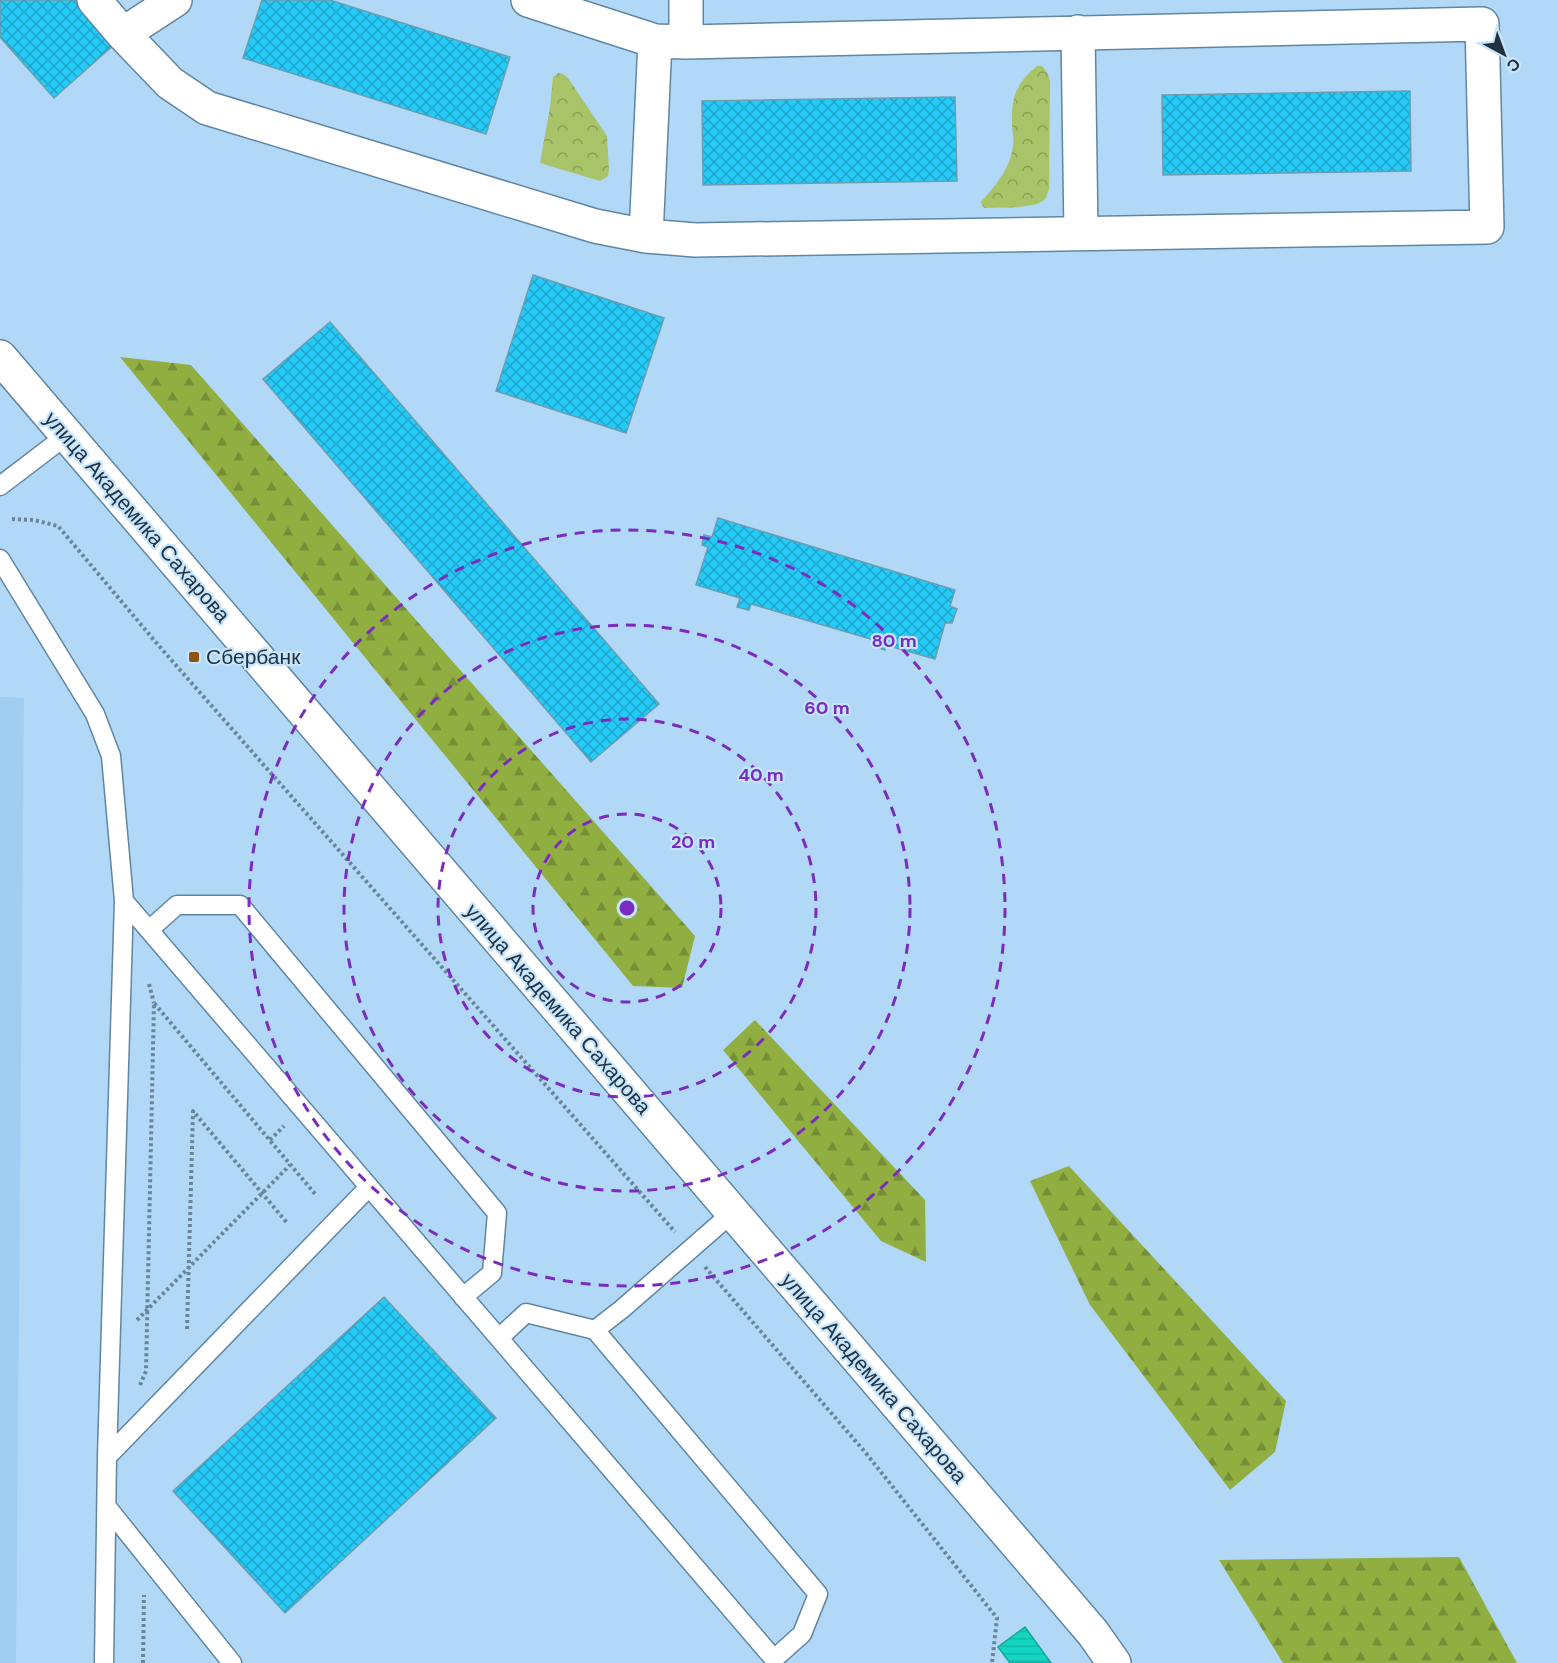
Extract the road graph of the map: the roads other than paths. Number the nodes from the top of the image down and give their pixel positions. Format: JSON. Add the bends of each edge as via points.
{"nodes":[{"id":1,"x":94,"y":0,"type":"edge"},
{"id":2,"x":175,"y":0,"type":"edge"},
{"id":3,"x":528,"y":0,"type":"edge"},
{"id":4,"x":686,"y":0,"type":"edge"},
{"id":5,"x":1482,"y":12,"type":"edge"},
{"id":6,"x":1078,"y":32,"type":"junction"},
{"id":7,"x":123,"y":34,"type":"junction"},
{"id":8,"x":670,"y":42,"type":"junction"},
{"id":9,"x":1081,"y":233,"type":"junction"},
{"id":10,"x":646,"y":236,"type":"junction"},
{"id":11,"x":0,"y":357,"type":"edge"},
{"id":12,"x":67,"y":435,"type":"junction"},
{"id":13,"x":0,"y":486,"type":"edge"},
{"id":14,"x":0,"y":559,"type":"edge"},
{"id":15,"x":124,"y":901,"type":"junction"},
{"id":16,"x":149,"y":930,"type":"junction"},
{"id":17,"x":369,"y":1187,"type":"junction"},
{"id":18,"x":732,"y":1213,"type":"junction"},
{"id":19,"x":463,"y":1297,"type":"junction"},
{"id":20,"x":595,"y":1330,"type":"junction"},
{"id":21,"x":499,"y":1338,"type":"junction"},
{"id":22,"x":107,"y":1457,"type":"junction"},
{"id":23,"x":107,"y":1507,"type":"junction"},
{"id":24,"x":104,"y":1663,"type":"edge"},
{"id":25,"x":232,"y":1663,"type":"edge"},
{"id":26,"x":1114,"y":1663,"type":"edge"}],
"edges":[{"from":1,"to":7,"type":"street"},
{"from":2,"to":7,"type":"street"},
{"from":3,"to":8,"type":"street"},
{"from":4,"to":8,"type":"street"},
{"from":5,"to":6,"type":"street"},
{"from":5,"to":9,"type":"street","via":[[1487,227]]},
{"from":6,"to":8,"type":"street"},
{"from":6,"to":9,"type":"street"},
{"from":7,"to":10,"type":"street","via":[[170,83],[207,108],[596,226]]},
{"from":8,"to":10,"type":"street"},
{"from":9,"to":10,"type":"street","via":[[695,240]]},
{"from":11,"to":12,"type":"street","name":"улица Академика Сахарова"},
{"from":12,"to":13,"type":"lane"},
{"from":12,"to":18,"type":"street","name":"улица Академика Сахарова"},
{"from":14,"to":15,"type":"lane","via":[[96,714],[111,756]]},
{"from":15,"to":16,"type":"lane"},
{"from":15,"to":22,"type":"lane"},
{"from":16,"to":17,"type":"lane"},
{"from":16,"to":19,"type":"lane","via":[[177,905],[240,905],[497,1213],[492,1273]]},
{"from":17,"to":19,"type":"lane"},
{"from":17,"to":22,"type":"lane"},
{"from":18,"to":20,"type":"lane"},
{"from":18,"to":26,"type":"street","name":"улица Академика Сахарова","via":[[1093,1633]]},
{"from":19,"to":21,"type":"lane"},
{"from":20,"to":21,"type":"lane","via":[[526,1313]]},
{"from":20,"to":21,"type":"lane","via":[[818,1594],[802,1635],[774,1659]]},
{"from":22,"to":23,"type":"lane"},
{"from":23,"to":24,"type":"lane"},
{"from":23,"to":25,"type":"lane"}]}
